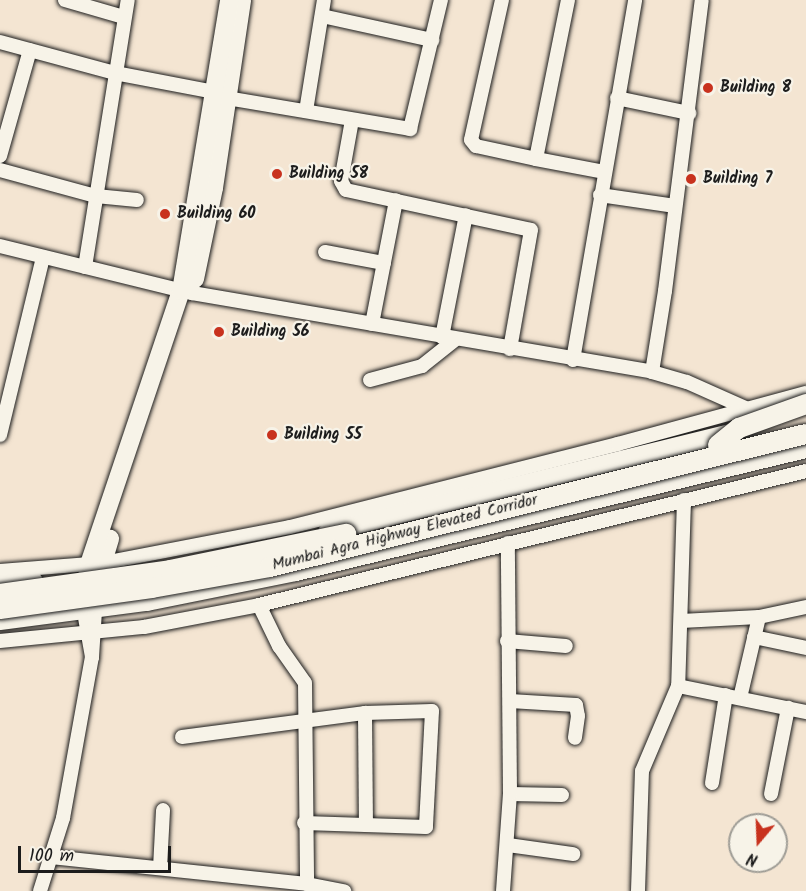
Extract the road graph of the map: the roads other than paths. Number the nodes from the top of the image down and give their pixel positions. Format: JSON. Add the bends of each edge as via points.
{"nodes":[{"id":1,"x":65,"y":0,"type":"edge"},
{"id":2,"x":128,"y":0,"type":"edge"},
{"id":3,"x":228,"y":0,"type":"edge"},
{"id":4,"x":242,"y":0,"type":"edge"},
{"id":5,"x":324,"y":0,"type":"edge"},
{"id":6,"x":441,"y":0,"type":"edge"},
{"id":7,"x":502,"y":0,"type":"edge"},
{"id":8,"x":568,"y":0,"type":"edge"},
{"id":9,"x":635,"y":0,"type":"edge"},
{"id":10,"x":702,"y":0,"type":"edge"},
{"id":11,"x":124,"y":16,"type":"junction"},
{"id":12,"x":322,"y":16,"type":"junction"},
{"id":13,"x":432,"y":40,"type":"junction"},
{"id":14,"x":0,"y":42,"type":"edge"},
{"id":15,"x":30,"y":50,"type":"junction"},
{"id":16,"x":115,"y":73,"type":"junction"},
{"id":17,"x":221,"y":95,"type":"junction"},
{"id":18,"x":617,"y":98,"type":"junction"},
{"id":19,"x":306,"y":111,"type":"junction"},
{"id":20,"x":689,"y":113,"type":"junction"},
{"id":21,"x":352,"y":120,"type":"junction"},
{"id":22,"x":0,"y":156,"type":"edge"},
{"id":23,"x":536,"y":159,"type":"junction"},
{"id":24,"x":0,"y":170,"type":"edge"},
{"id":25,"x":604,"y":172,"type":"junction"},
{"id":26,"x":600,"y":195,"type":"junction"},
{"id":27,"x":96,"y":196,"type":"junction"},
{"id":28,"x":137,"y":200,"type":"dead end"},
{"id":29,"x":396,"y":200,"type":"junction"},
{"id":30,"x":675,"y":206,"type":"junction"},
{"id":31,"x":466,"y":215,"type":"junction"},
{"id":32,"x":0,"y":246,"type":"edge"},
{"id":33,"x":325,"y":252,"type":"dead end"},
{"id":34,"x":43,"y":256,"type":"junction"},
{"id":35,"x":384,"y":263,"type":"junction"},
{"id":36,"x":85,"y":267,"type":"junction"},
{"id":37,"x":186,"y":292,"type":"junction"},
{"id":38,"x":372,"y":324,"type":"junction"},
{"id":39,"x":449,"y":338,"type":"junction"},
{"id":40,"x":510,"y":349,"type":"junction"},
{"id":41,"x":573,"y":360,"type":"junction"},
{"id":42,"x":652,"y":372,"type":"junction"},
{"id":43,"x":370,"y":380,"type":"dead end"},
{"id":44,"x":806,"y":393,"type":"edge"},
{"id":45,"x":806,"y":404,"type":"edge"},
{"id":46,"x":750,"y":410,"type":"junction"},
{"id":47,"x":806,"y":414,"type":"edge"},
{"id":48,"x":806,"y":424,"type":"edge"},
{"id":49,"x":806,"y":434,"type":"edge"},
{"id":50,"x":0,"y":435,"type":"edge"},
{"id":51,"x":718,"y":445,"type":"junction"},
{"id":52,"x":806,"y":449,"type":"edge"},
{"id":53,"x":806,"y":471,"type":"edge"},
{"id":54,"x":684,"y":500,"type":"junction"},
{"id":55,"x":508,"y":543,"type":"junction"},
{"id":56,"x":94,"y":569,"type":"junction"},
{"id":57,"x":0,"y":571,"type":"edge"},
{"id":58,"x":0,"y":584,"type":"edge"},
{"id":59,"x":0,"y":594,"type":"edge"},
{"id":60,"x":259,"y":605,"type":"junction"},
{"id":61,"x":806,"y":607,"type":"edge"},
{"id":62,"x":0,"y":609,"type":"edge"},
{"id":63,"x":89,"y":611,"type":"junction"},
{"id":64,"x":759,"y":617,"type":"junction"},
{"id":65,"x":0,"y":621,"type":"edge"},
{"id":66,"x":681,"y":621,"type":"junction"},
{"id":67,"x":91,"y":633,"type":"junction"},
{"id":68,"x":754,"y":637,"type":"junction"},
{"id":69,"x":0,"y":641,"type":"edge"},
{"id":70,"x":507,"y":641,"type":"junction"},
{"id":71,"x":566,"y":646,"type":"dead end"},
{"id":72,"x":806,"y":648,"type":"edge"},
{"id":73,"x":678,"y":686,"type":"junction"},
{"id":74,"x":726,"y":695,"type":"junction"},
{"id":75,"x":740,"y":699,"type":"junction"},
{"id":76,"x":510,"y":701,"type":"junction"},
{"id":77,"x":788,"y":708,"type":"junction"},
{"id":78,"x":806,"y":712,"type":"edge"},
{"id":79,"x":365,"y":713,"type":"junction"},
{"id":80,"x":304,"y":722,"type":"junction"},
{"id":81,"x":182,"y":737,"type":"dead end"},
{"id":82,"x":575,"y":738,"type":"dead end"},
{"id":83,"x":712,"y":783,"type":"dead end"},
{"id":84,"x":510,"y":794,"type":"junction"},
{"id":85,"x":771,"y":794,"type":"dead end"},
{"id":86,"x":562,"y":795,"type":"dead end"},
{"id":87,"x":163,"y":810,"type":"dead end"},
{"id":88,"x":304,"y":824,"type":"junction"},
{"id":89,"x":366,"y":825,"type":"junction"},
{"id":90,"x":508,"y":845,"type":"junction"},
{"id":91,"x":573,"y":854,"type":"dead end"},
{"id":92,"x":51,"y":857,"type":"junction"},
{"id":93,"x":160,"y":868,"type":"junction"},
{"id":94,"x":307,"y":884,"type":"junction"},
{"id":95,"x":40,"y":891,"type":"edge"},
{"id":96,"x":344,"y":891,"type":"edge"},
{"id":97,"x":504,"y":891,"type":"edge"},
{"id":98,"x":638,"y":891,"type":"edge"}],
"edges":[{"from":1,"to":11,"type":"street"},
{"from":2,"to":11,"type":"street"},
{"from":3,"to":17,"type":"main road"},
{"from":4,"to":17,"type":"main road"},
{"from":5,"to":12,"type":"street"},
{"from":6,"to":13,"type":"street"},
{"from":7,"to":23,"type":"street","via":[[471,140],[476,146]]},
{"from":8,"to":23,"type":"street"},
{"from":9,"to":18,"type":"street"},
{"from":10,"to":20,"type":"street"},
{"from":11,"to":16,"type":"street"},
{"from":12,"to":13,"type":"street"},
{"from":12,"to":19,"type":"street"},
{"from":13,"to":21,"type":"street","via":[[410,129]]},
{"from":14,"to":15,"type":"street"},
{"from":15,"to":16,"type":"street"},
{"from":15,"to":22,"type":"street"},
{"from":16,"to":17,"type":"street"},
{"from":16,"to":27,"type":"street"},
{"from":17,"to":19,"type":"street"},
{"from":17,"to":37,"type":"main road","via":[[214,188]]},
{"from":18,"to":20,"type":"street"},
{"from":18,"to":25,"type":"street"},
{"from":19,"to":21,"type":"street"},
{"from":20,"to":30,"type":"street"},
{"from":21,"to":29,"type":"street","via":[[342,186]]},
{"from":23,"to":25,"type":"street"},
{"from":24,"to":27,"type":"street"},
{"from":25,"to":26,"type":"street"},
{"from":26,"to":30,"type":"street"},
{"from":26,"to":41,"type":"street"},
{"from":27,"to":28,"type":"street"},
{"from":27,"to":36,"type":"street"},
{"from":29,"to":31,"type":"street"},
{"from":29,"to":35,"type":"street"},
{"from":30,"to":42,"type":"street"},
{"from":31,"to":39,"type":"street"},
{"from":31,"to":40,"type":"street","via":[[531,231]]},
{"from":32,"to":34,"type":"street"},
{"from":33,"to":35,"type":"street"},
{"from":34,"to":36,"type":"street"},
{"from":34,"to":50,"type":"street"},
{"from":35,"to":38,"type":"street"},
{"from":36,"to":37,"type":"street"},
{"from":37,"to":38,"type":"street"},
{"from":37,"to":56,"type":"main road"},
{"from":38,"to":39,"type":"street"},
{"from":39,"to":40,"type":"street"},
{"from":39,"to":43,"type":"street","via":[[422,366]]},
{"from":40,"to":41,"type":"street"},
{"from":41,"to":42,"type":"street"},
{"from":42,"to":46,"type":"street","via":[[687,382]]},
{"from":44,"to":46,"type":"street"},
{"from":45,"to":51,"type":"highway","bridge":true,"via":[[739,428]]},
{"from":46,"to":56,"type":"street","via":[[290,527]]},
{"from":47,"to":56,"type":"main road","via":[[305,537]]},
{"from":48,"to":51,"type":"highway","name":"Mumbai Agra Highway Elevated Corridor"},
{"from":49,"to":62,"type":"highway","name":"Mumbai Agra Highway Elevated Corridor","bridge":true,"via":[[270,567],[142,590]]},
{"from":51,"to":59,"type":"highway","name":"Mumbai Agra Highway Elevated Corridor","bridge":true,"via":[[238,558]]},
{"from":52,"to":63,"type":"main road","via":[[297,572]]},
{"from":53,"to":54,"type":"street"},
{"from":54,"to":55,"type":"street"},
{"from":54,"to":66,"type":"street"},
{"from":55,"to":60,"type":"street"},
{"from":55,"to":70,"type":"street"},
{"from":56,"to":57,"type":"street"},
{"from":56,"to":58,"type":"main road"},
{"from":56,"to":63,"type":"main road"},
{"from":60,"to":67,"type":"street"},
{"from":60,"to":80,"type":"street","via":[[279,646],[305,683]]},
{"from":61,"to":64,"type":"street"},
{"from":63,"to":65,"type":"main road"},
{"from":63,"to":67,"type":"street"},
{"from":64,"to":66,"type":"street"},
{"from":64,"to":68,"type":"street"},
{"from":66,"to":73,"type":"street"},
{"from":67,"to":69,"type":"street"},
{"from":67,"to":92,"type":"street","via":[[92,657],[63,818]]},
{"from":68,"to":72,"type":"street"},
{"from":68,"to":75,"type":"street"},
{"from":70,"to":71,"type":"street"},
{"from":70,"to":76,"type":"street"},
{"from":73,"to":74,"type":"street"},
{"from":73,"to":98,"type":"street","via":[[642,771]]},
{"from":74,"to":75,"type":"street"},
{"from":74,"to":83,"type":"street"},
{"from":75,"to":77,"type":"street"},
{"from":76,"to":82,"type":"street","via":[[576,705]]},
{"from":76,"to":84,"type":"street"},
{"from":77,"to":78,"type":"street"},
{"from":77,"to":85,"type":"street"},
{"from":79,"to":80,"type":"street"},
{"from":79,"to":89,"type":"street"},
{"from":79,"to":89,"type":"street","via":[[432,711],[426,827]]},
{"from":80,"to":81,"type":"street"},
{"from":80,"to":88,"type":"street"},
{"from":84,"to":86,"type":"street"},
{"from":84,"to":90,"type":"street"},
{"from":87,"to":93,"type":"street"},
{"from":88,"to":89,"type":"street"},
{"from":88,"to":94,"type":"street"},
{"from":90,"to":91,"type":"street"},
{"from":90,"to":97,"type":"street"},
{"from":92,"to":93,"type":"street"},
{"from":92,"to":95,"type":"street"},
{"from":93,"to":94,"type":"street"},
{"from":94,"to":96,"type":"street"}]}
